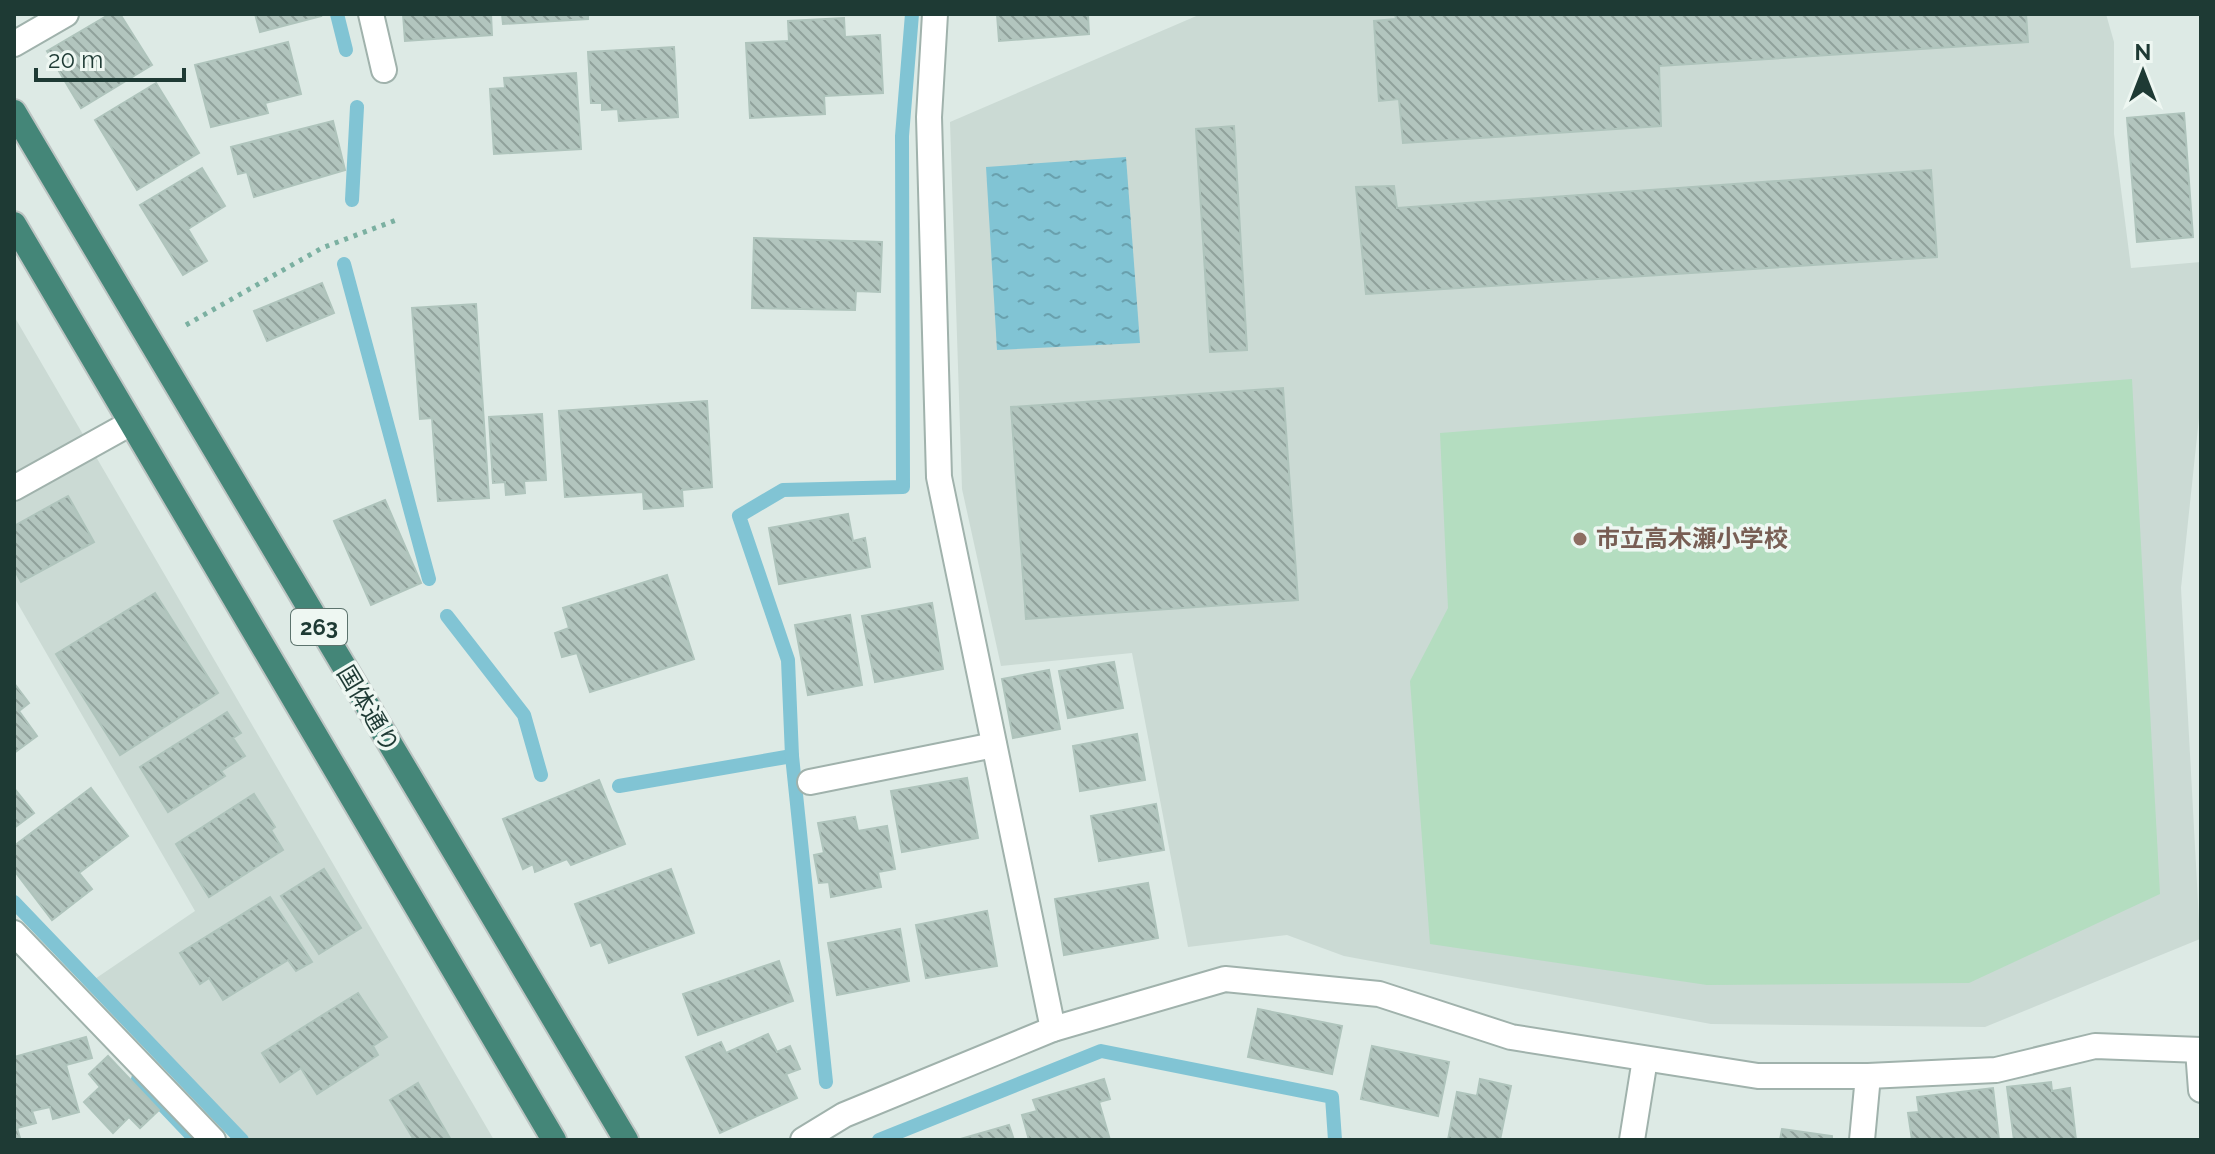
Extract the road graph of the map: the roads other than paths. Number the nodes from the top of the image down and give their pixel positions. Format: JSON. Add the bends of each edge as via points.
{"nodes":[{"id":1,"x":66,"y":14,"type":"edge"},
{"id":2,"x":371,"y":14,"type":"edge"},
{"id":3,"x":935,"y":14,"type":"edge"},
{"id":4,"x":14,"y":44,"type":"edge"},
{"id":5,"x":384,"y":70,"type":"dead end"},
{"id":6,"x":14,"y":112,"type":"edge"},
{"id":7,"x":14,"y":224,"type":"edge"},
{"id":8,"x":131,"y":423,"type":"junction"},
{"id":9,"x":14,"y":488,"type":"edge"},
{"id":10,"x":994,"y":745,"type":"junction"},
{"id":11,"x":810,"y":782,"type":"dead end"},
{"id":12,"x":14,"y":933,"type":"edge"},
{"id":13,"x":1053,"y":1029,"type":"junction"},
{"id":14,"x":2200,"y":1050,"type":"edge"},
{"id":15,"x":1645,"y":1059,"type":"junction"},
{"id":16,"x":1868,"y":1076,"type":"junction"},
{"id":17,"x":2201,"y":1090,"type":"edge"},
{"id":18,"x":213,"y":1140,"type":"edge"},
{"id":19,"x":554,"y":1140,"type":"edge"},
{"id":20,"x":626,"y":1140,"type":"edge"},
{"id":21,"x":803,"y":1140,"type":"edge"},
{"id":22,"x":1632,"y":1140,"type":"edge"},
{"id":23,"x":1862,"y":1140,"type":"edge"}],
"edges":[{"from":1,"to":4,"type":"street"},
{"from":2,"to":5,"type":"street"},
{"from":3,"to":10,"type":"street","via":[[929,117],[939,477]]},
{"from":6,"to":20,"type":"highway","name":"国体通り","number":"263"},
{"from":7,"to":8,"type":"highway","number":"263"},
{"from":8,"to":9,"type":"street"},
{"from":8,"to":19,"type":"highway","number":"263"},
{"from":10,"to":11,"type":"street"},
{"from":10,"to":13,"type":"street"},
{"from":12,"to":18,"type":"street"},
{"from":13,"to":15,"type":"street","via":[[1225,979],[1379,994],[1511,1037]]},
{"from":13,"to":21,"type":"street","via":[[844,1115]]},
{"from":14,"to":16,"type":"street","via":[[2095,1046],[1996,1070]]},
{"from":14,"to":17,"type":"street"},
{"from":15,"to":16,"type":"street","via":[[1758,1076]]},
{"from":15,"to":22,"type":"street"},
{"from":16,"to":23,"type":"street"}]}
